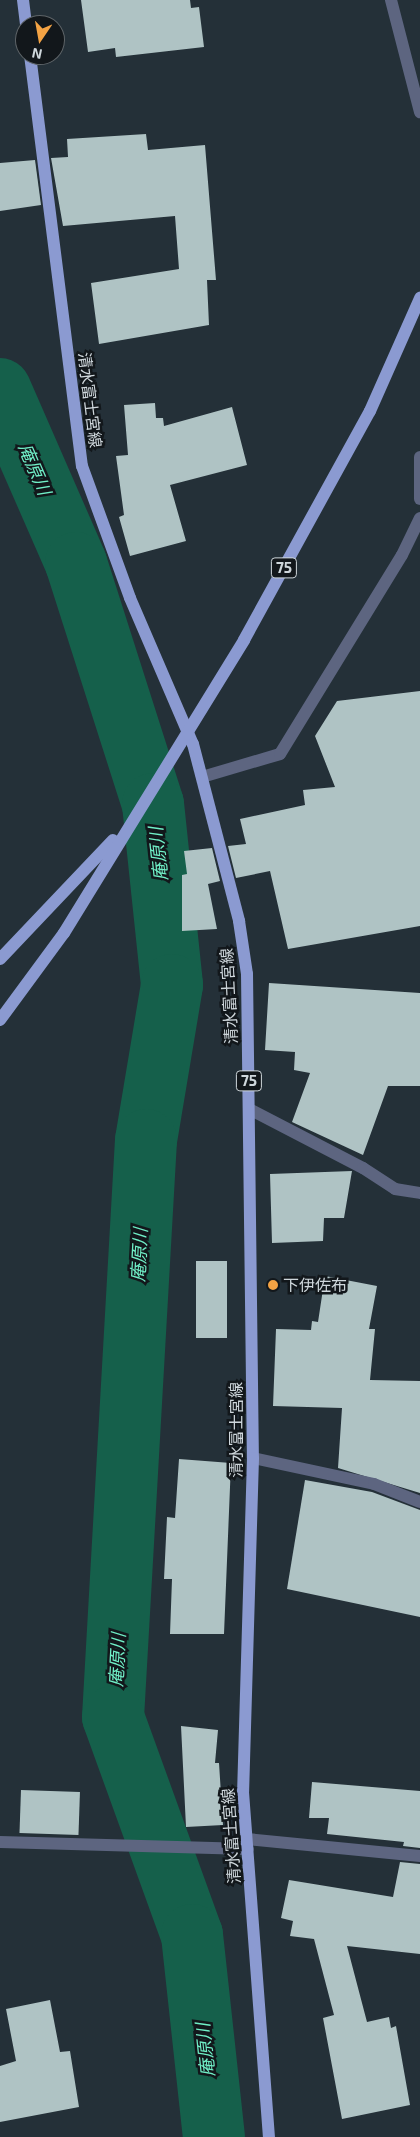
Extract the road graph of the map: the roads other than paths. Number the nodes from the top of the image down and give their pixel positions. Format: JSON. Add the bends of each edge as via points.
{"nodes":[{"id":1,"x":23,"y":0,"type":"edge"},
{"id":2,"x":391,"y":0,"type":"edge"},
{"id":3,"x":25,"y":15,"type":"edge"},
{"id":4,"x":31,"y":65,"type":"edge"},
{"id":5,"x":420,"y":112,"type":"edge"},
{"id":6,"x":420,"y":298,"type":"edge"},
{"id":7,"x":420,"y":457,"type":"edge"},
{"id":8,"x":420,"y":499,"type":"edge"},
{"id":9,"x":420,"y":518,"type":"edge"},
{"id":10,"x":202,"y":777,"type":"junction"},
{"id":11,"x":127,"y":826,"type":"junction"},
{"id":12,"x":0,"y":959,"type":"edge"},
{"id":13,"x":0,"y":1020,"type":"edge"},
{"id":14,"x":249,"y":1109,"type":"junction"},
{"id":15,"x":420,"y":1193,"type":"edge"},
{"id":16,"x":253,"y":1458,"type":"junction"},
{"id":17,"x":420,"y":1502,"type":"edge"},
{"id":18,"x":0,"y":1842,"type":"edge"},
{"id":19,"x":247,"y":1844,"type":"junction"},
{"id":20,"x":420,"y":1856,"type":"edge"},
{"id":21,"x":268,"y":2137,"type":"edge"}],
"edges":[{"from":1,"to":3,"type":"main road"},
{"from":2,"to":5,"type":"street"},
{"from":4,"to":10,"type":"main road","name":"清水富士宮線","number":"75","via":[[82,466],[130,598],[193,744]]},
{"from":6,"to":11,"type":"main road","number":"75","via":[[370,411],[259,614]]},
{"from":7,"to":8,"type":"street"},
{"from":9,"to":10,"type":"street","via":[[402,555],[280,754]]},
{"from":10,"to":14,"type":"main road","name":"清水富士宮線","number":"75","via":[[239,921],[247,974]]},
{"from":11,"to":12,"type":"main road","number":"75"},
{"from":11,"to":13,"type":"main road","number":"75","via":[[64,933]]},
{"from":14,"to":15,"type":"street","via":[[395,1189]]},
{"from":14,"to":16,"type":"main road","name":"清水富士宮線","number":"75"},
{"from":16,"to":17,"type":"street","via":[[374,1484]]},
{"from":16,"to":19,"type":"main road","name":"清水富士宮線","number":"75","via":[[243,1792]]},
{"from":18,"to":19,"type":"street"},
{"from":19,"to":20,"type":"street"},
{"from":19,"to":21,"type":"main road","name":"清水富士宮線","number":"75"}]}
